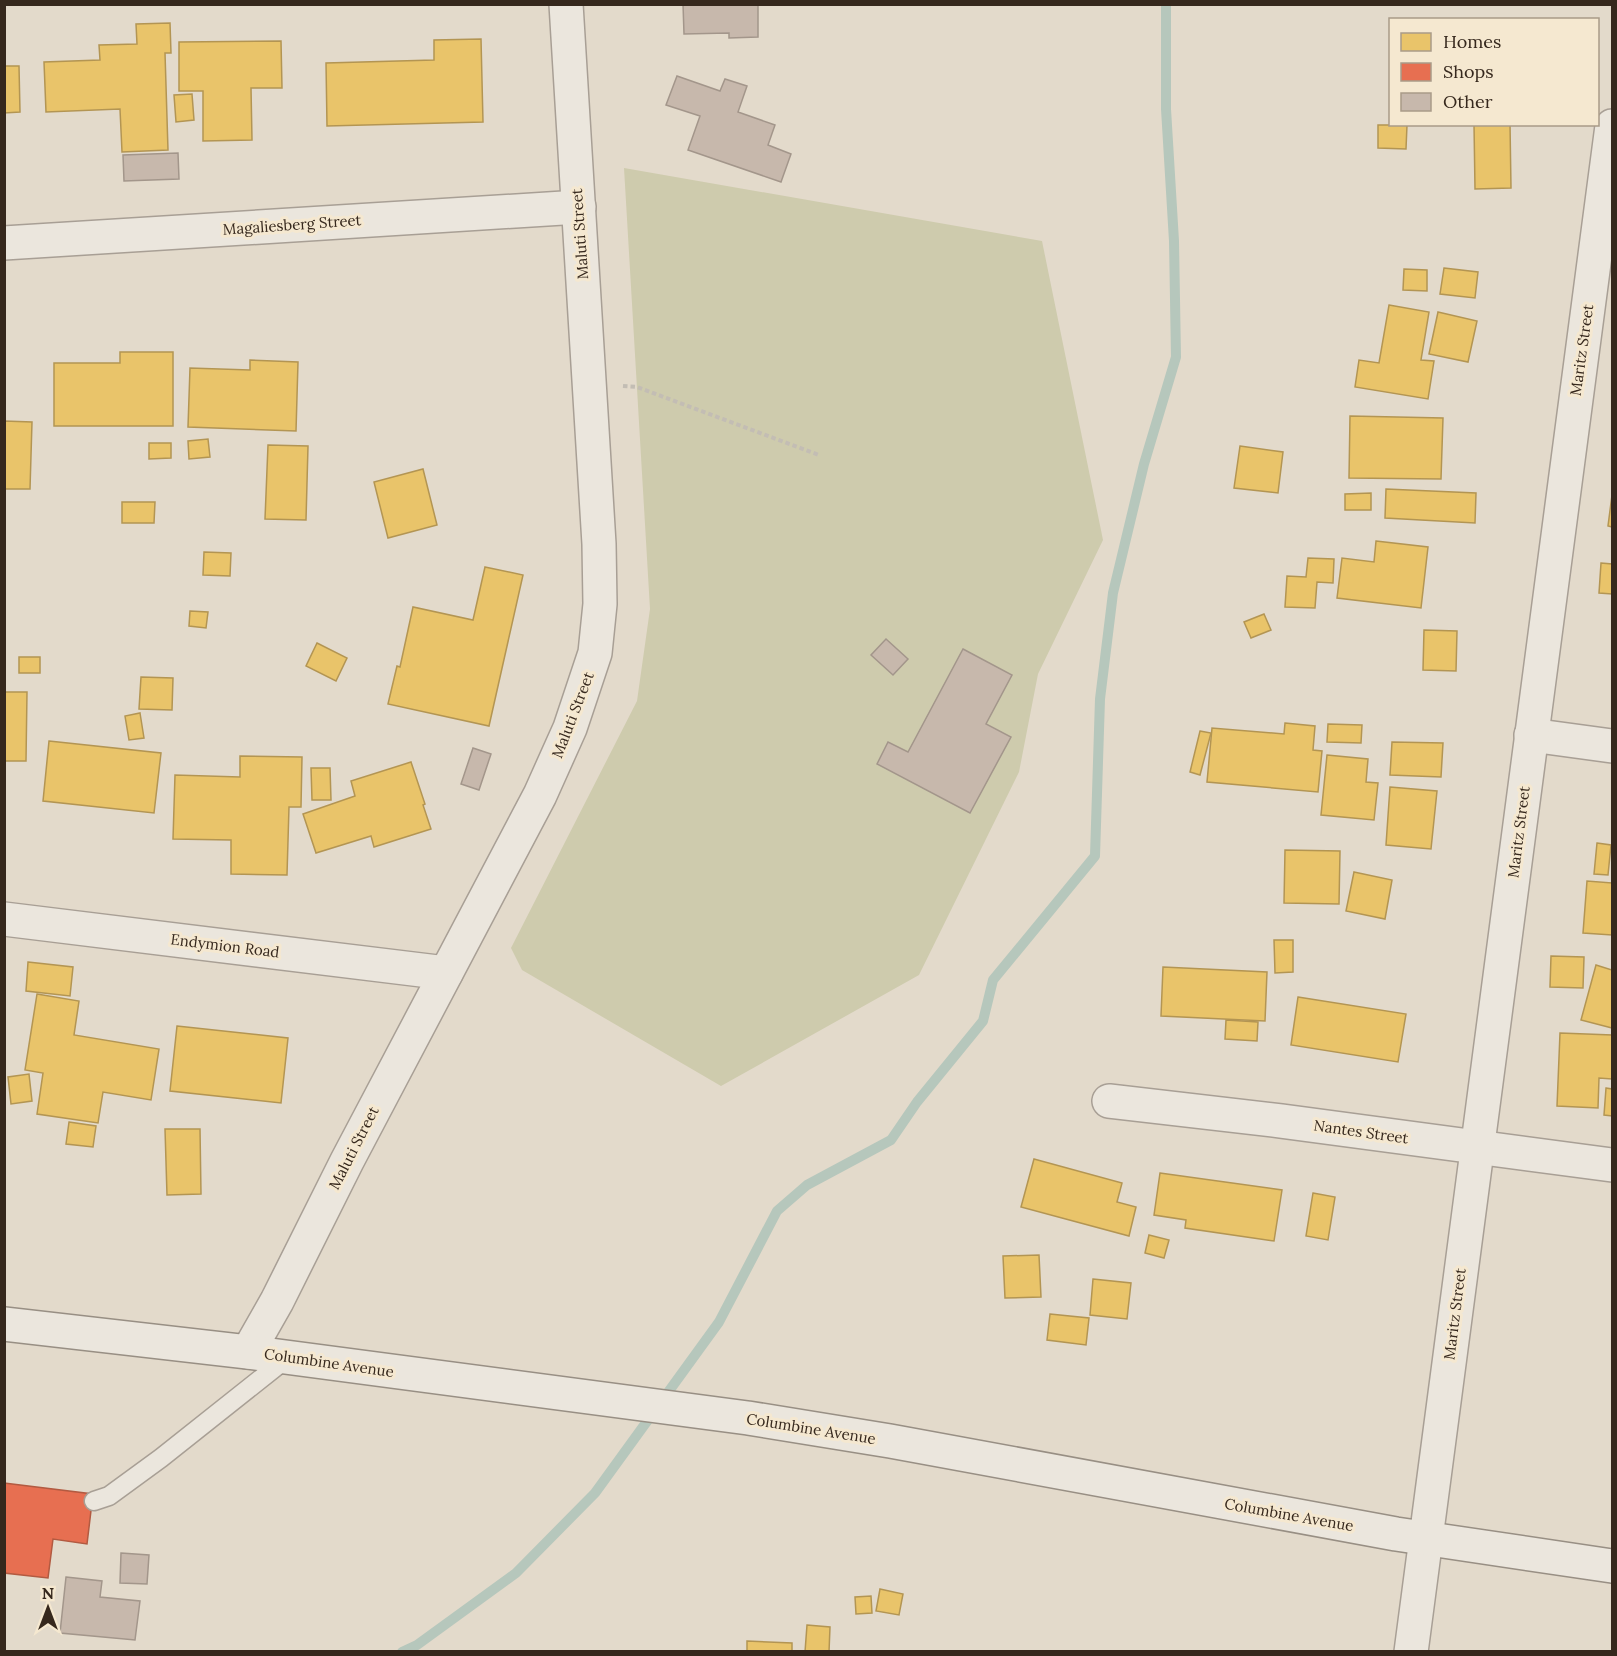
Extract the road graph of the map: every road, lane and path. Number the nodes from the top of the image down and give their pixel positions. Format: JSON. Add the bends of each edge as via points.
{"nodes":[{"id":1,"x":566,"y":4,"type":"edge"},
{"id":2,"x":1612,"y":126,"type":"edge"},
{"id":3,"x":579,"y":207,"type":"junction"},
{"id":4,"x":4,"y":243,"type":"edge"},
{"id":5,"x":589,"y":384,"type":"junction"},
{"id":6,"x":819,"y":455,"type":"dead end"},
{"id":7,"x":1531,"y":735,"type":"junction"},
{"id":8,"x":1612,"y":746,"type":"edge"},
{"id":9,"x":4,"y":919,"type":"edge"},
{"id":10,"x":446,"y":974,"type":"junction"},
{"id":11,"x":1108,"y":1101,"type":"dead end"},
{"id":12,"x":1477,"y":1149,"type":"junction"},
{"id":13,"x":1612,"y":1165,"type":"edge"},
{"id":14,"x":4,"y":1323,"type":"edge"},
{"id":15,"x":248,"y":1352,"type":"junction"},
{"id":16,"x":288,"y":1358,"type":"junction"},
{"id":17,"x":94,"y":1502,"type":"dead end"},
{"id":18,"x":1427,"y":1539,"type":"junction"},
{"id":19,"x":1612,"y":1566,"type":"edge"},
{"id":20,"x":1411,"y":1652,"type":"edge"}],
"edges":[{"from":1,"to":3,"type":"street","name":"Maluti Street"},
{"from":2,"to":7,"type":"street","name":"Maritz Street"},
{"from":3,"to":4,"type":"street","name":"Magaliesberg Street"},
{"from":3,"to":5,"type":"street","name":"Maluti Street"},
{"from":5,"to":6,"type":"path","via":[[637,387]]},
{"from":5,"to":10,"type":"street","name":"Maluti Street","via":[[599,544],[600,604],[595,653],[570,728],[540,795]]},
{"from":7,"to":8,"type":"street"},
{"from":7,"to":12,"type":"street","name":"Maritz Street"},
{"from":9,"to":10,"type":"street","name":"Endymion Road"},
{"from":10,"to":15,"type":"street","name":"Maluti Street"},
{"from":11,"to":12,"type":"street","name":"Nantes Street"},
{"from":12,"to":13,"type":"street","name":"Nantes Street"},
{"from":12,"to":18,"type":"street","name":"Maritz Street"},
{"from":14,"to":15,"type":"street","name":"Columbine Avenue"},
{"from":15,"to":16,"type":"street","name":"Columbine Avenue"},
{"from":16,"to":17,"type":"lane","via":[[161,1458],[109,1496]]},
{"from":16,"to":18,"type":"street","name":"Columbine Avenue","via":[[748,1418]]},
{"from":18,"to":19,"type":"street","name":"Columbine Avenue"},
{"from":18,"to":20,"type":"street","name":"Maritz Street"}]}
